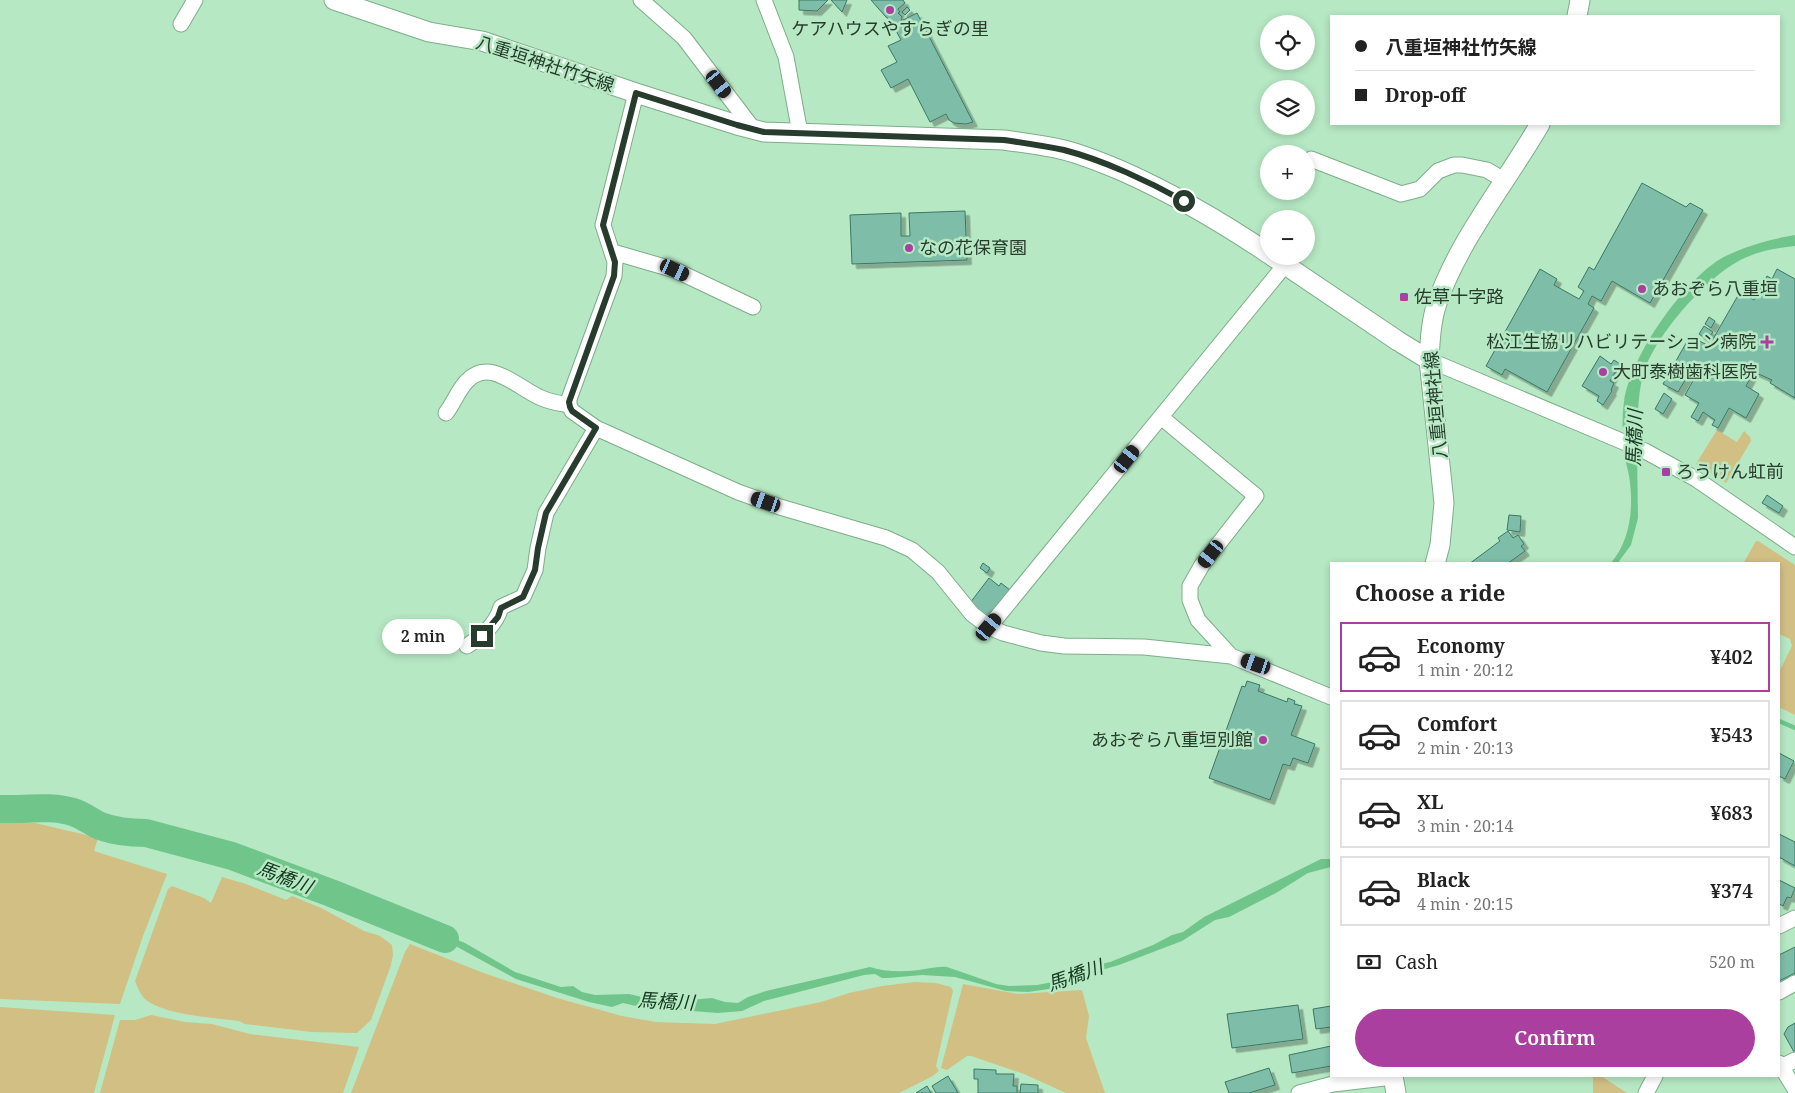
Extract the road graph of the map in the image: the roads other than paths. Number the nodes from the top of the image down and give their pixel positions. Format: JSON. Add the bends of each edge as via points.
{"nodes":[{"id":1,"x":195,"y":0,"type":"edge"},
{"id":2,"x":334,"y":0,"type":"edge"},
{"id":3,"x":642,"y":0,"type":"edge"},
{"id":4,"x":764,"y":0,"type":"edge"},
{"id":5,"x":1580,"y":0,"type":"edge"},
{"id":6,"x":1577,"y":15,"type":"edge"},
{"id":7,"x":181,"y":24,"type":"dead end"},
{"id":8,"x":636,"y":93,"type":"junction"},
{"id":9,"x":1539,"y":125,"type":"edge"},
{"id":10,"x":754,"y":130,"type":"junction"},
{"id":11,"x":800,"y":133,"type":"junction"},
{"id":12,"x":1315,"y":161,"type":"edge"},
{"id":13,"x":1505,"y":181,"type":"junction"},
{"id":14,"x":1260,"y":248,"type":"edge"},
{"id":15,"x":613,"y":252,"type":"junction"},
{"id":16,"x":1275,"y":265,"type":"edge"},
{"id":17,"x":1284,"y":265,"type":"edge"},
{"id":18,"x":753,"y":307,"type":"dead end"},
{"id":19,"x":1429,"y":360,"type":"junction"},
{"id":20,"x":569,"y":405,"type":"junction"},
{"id":21,"x":446,"y":414,"type":"dead end"},
{"id":22,"x":1161,"y":417,"type":"junction"},
{"id":23,"x":596,"y":428,"type":"junction"},
{"id":24,"x":1795,"y":547,"type":"edge"},
{"id":25,"x":1436,"y":562,"type":"edge"},
{"id":26,"x":989,"y":627,"type":"junction"},
{"id":27,"x":467,"y":646,"type":"dead end"},
{"id":28,"x":1231,"y":656,"type":"junction"},
{"id":29,"x":1330,"y":697,"type":"edge"},
{"id":30,"x":1795,"y":918,"type":"edge"},
{"id":31,"x":1780,"y":926,"type":"edge"},
{"id":32,"x":1795,"y":983,"type":"edge"},
{"id":33,"x":1780,"y":991,"type":"edge"},
{"id":34,"x":1795,"y":1060,"type":"edge"},
{"id":35,"x":1780,"y":1065,"type":"edge"},
{"id":36,"x":1654,"y":1077,"type":"edge"},
{"id":37,"x":1394,"y":1082,"type":"edge"},
{"id":38,"x":1795,"y":1090,"type":"edge"},
{"id":39,"x":1298,"y":1093,"type":"edge"},
{"id":40,"x":1646,"y":1093,"type":"edge"}],
"edges":[{"from":1,"to":7,"type":"street"},
{"from":2,"to":8,"type":"main road","name":"八重垣神社竹矢線","via":[[429,32],[482,41]]},
{"from":3,"to":10,"type":"street","via":[[684,38]]},
{"from":4,"to":11,"type":"street","via":[[786,57]]},
{"from":5,"to":6,"type":"main road"},
{"from":8,"to":10,"type":"main road","name":"八重垣神社竹矢線"},
{"from":8,"to":15,"type":"street","via":[[603,225]]},
{"from":9,"to":13,"type":"main road","name":"八重垣神社線"},
{"from":10,"to":11,"type":"main road","name":"八重垣神社竹矢線"},
{"from":11,"to":14,"type":"main road","name":"八重垣神社竹矢線","via":[[1004,140],[1066,151],[1093,159],[1169,192]]},
{"from":12,"to":13,"type":"street","via":[[1401,194],[1420,189],[1438,171],[1454,165],[1487,170]]},
{"from":13,"to":19,"type":"main road","name":"八重垣神社線","via":[[1447,279],[1437,304]]},
{"from":15,"to":18,"type":"street","via":[[675,270]]},
{"from":15,"to":20,"type":"street","via":[[614,276]]},
{"from":16,"to":22,"type":"street"},
{"from":17,"to":19,"type":"main road"},
{"from":19,"to":24,"type":"street","via":[[1645,451],[1696,479]]},
{"from":19,"to":25,"type":"main road","name":"八重垣神社線","via":[[1444,503]]},
{"from":20,"to":21,"type":"street","via":[[552,402],[496,373],[483,371],[466,382]]},
{"from":20,"to":23,"type":"street","via":[[572,411]]},
{"from":22,"to":26,"type":"street"},
{"from":22,"to":28,"type":"street","via":[[1256,496],[1202,564],[1190,586],[1190,600],[1198,620]]},
{"from":23,"to":26,"type":"street","via":[[738,492],[886,538],[912,550],[938,572],[972,614]]},
{"from":23,"to":27,"type":"street","via":[[546,513],[535,570],[523,597],[501,608],[498,617],[482,636]]},
{"from":26,"to":28,"type":"street","via":[[1020,638],[1064,646],[1144,647]]},
{"from":28,"to":29,"type":"street"},
{"from":30,"to":31,"type":"street"},
{"from":32,"to":33,"type":"street"},
{"from":34,"to":35,"type":"street"},
{"from":35,"to":38,"type":"street"},
{"from":36,"to":40,"type":"street"},
{"from":37,"to":39,"type":"street","via":[[1333,1084]]}]}
